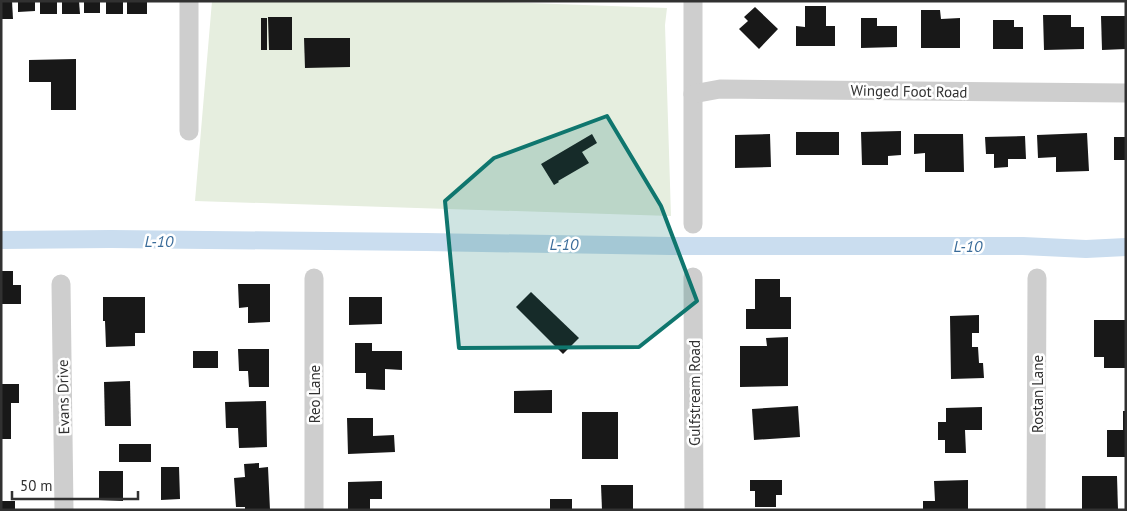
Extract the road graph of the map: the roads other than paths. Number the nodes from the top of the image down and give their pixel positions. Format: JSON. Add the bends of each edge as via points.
{"nodes":[{"id":1,"x":189,"y":1,"type":"edge"},
{"id":2,"x":693,"y":1,"type":"edge"},
{"id":3,"x":1126,"y":93,"type":"edge"},
{"id":4,"x":693,"y":94,"type":"junction"},
{"id":5,"x":189,"y":131,"type":"dead end"},
{"id":6,"x":693,"y":224,"type":"dead end"},
{"id":7,"x":693,"y":277,"type":"dead end"},
{"id":8,"x":314,"y":278,"type":"dead end"},
{"id":9,"x":1037,"y":278,"type":"dead end"},
{"id":10,"x":61,"y":284,"type":"dead end"},
{"id":11,"x":64,"y":510,"type":"edge"},
{"id":12,"x":314,"y":510,"type":"edge"},
{"id":13,"x":694,"y":510,"type":"edge"},
{"id":14,"x":1036,"y":510,"type":"edge"}],
"edges":[{"from":1,"to":5,"type":"street"},
{"from":2,"to":4,"type":"street"},
{"from":3,"to":4,"type":"street","name":"Winged Foot Road","via":[[720,89]]},
{"from":4,"to":6,"type":"street"},
{"from":7,"to":13,"type":"street","name":"Gulfstream Road"},
{"from":8,"to":12,"type":"street","name":"Reo Lane"},
{"from":9,"to":14,"type":"street","name":"Rostan Lane"},
{"from":10,"to":11,"type":"street","name":"Evans Drive"}]}
